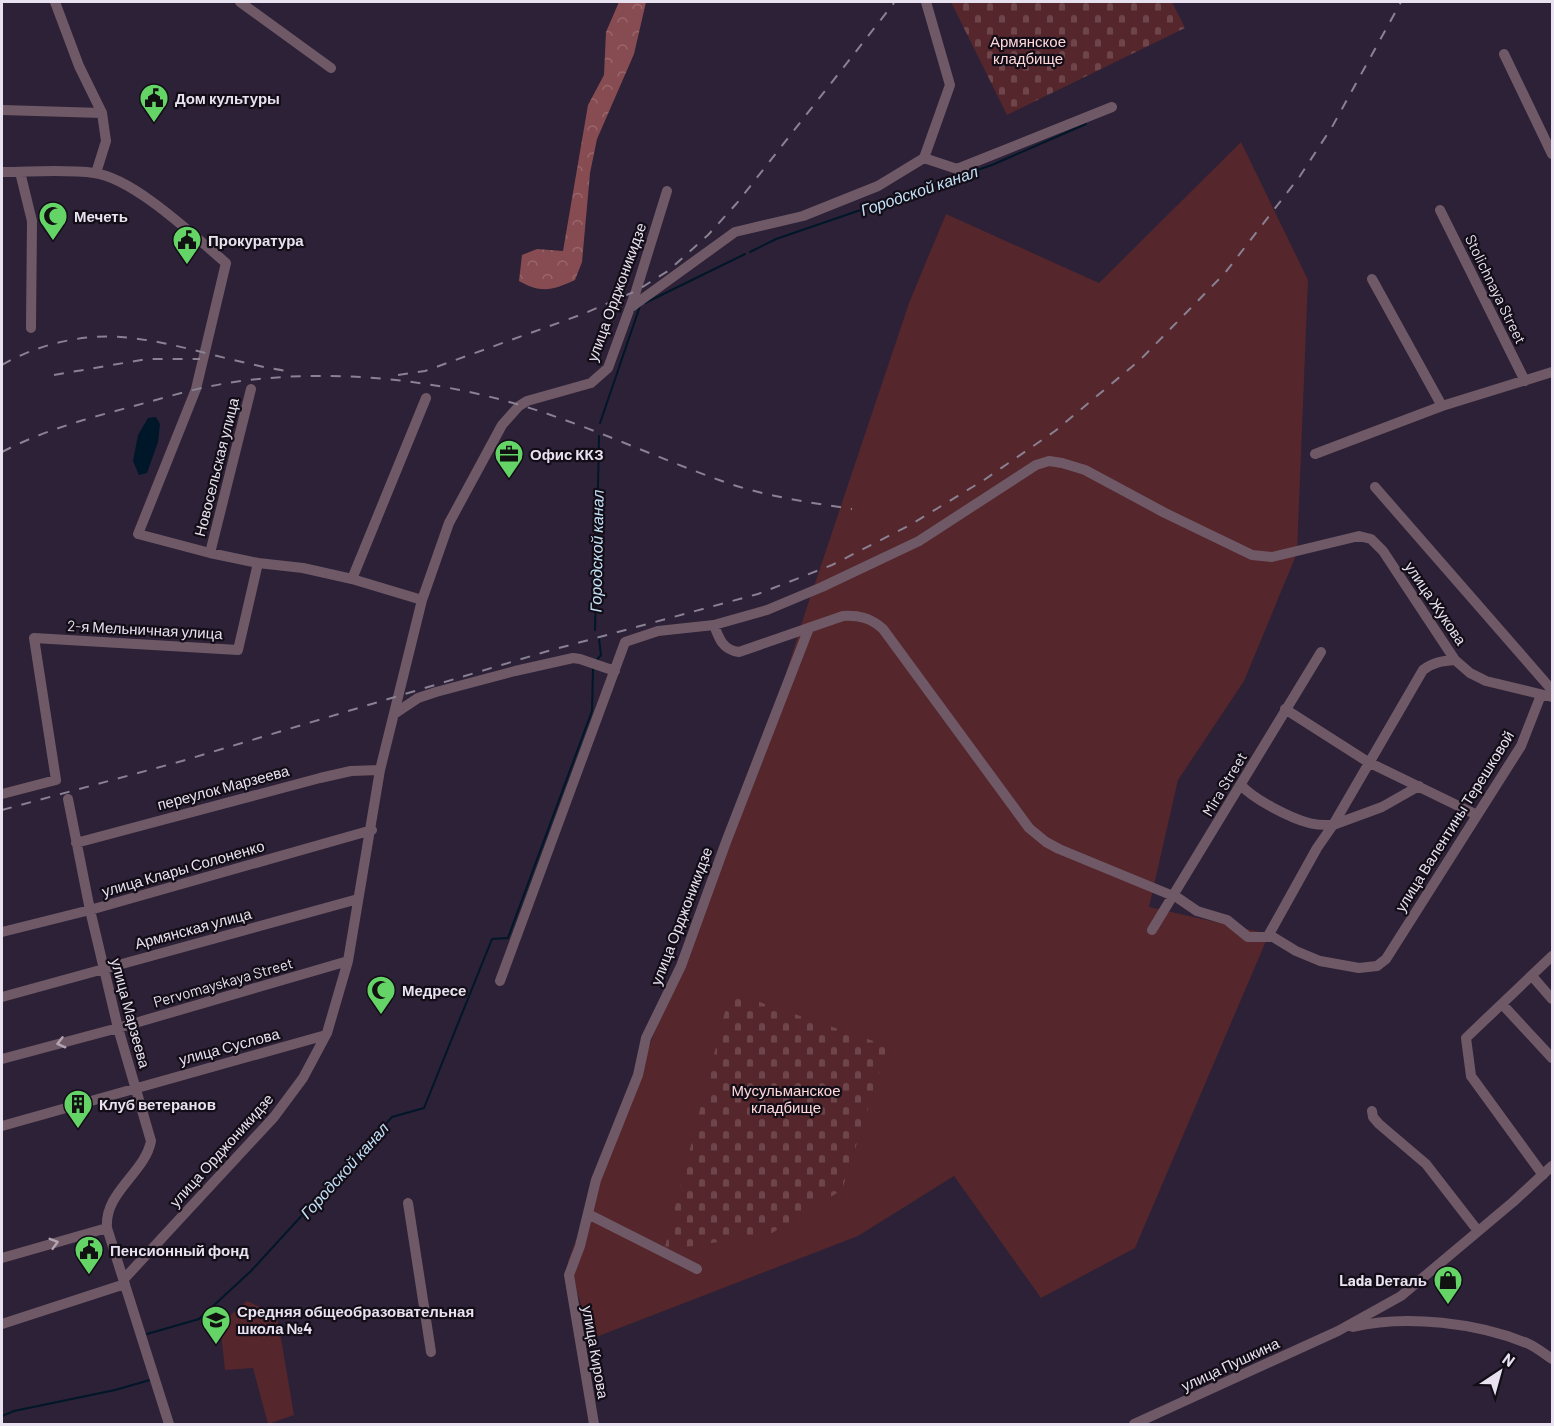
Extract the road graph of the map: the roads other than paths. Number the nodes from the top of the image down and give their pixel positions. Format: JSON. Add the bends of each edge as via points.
{"nodes":[{"id":1,"x":55,"y":2,"type":"edge"},
{"id":2,"x":240,"y":2,"type":"edge"},
{"id":3,"x":926,"y":2,"type":"edge"},
{"id":4,"x":1504,"y":54,"type":"dead end"},
{"id":5,"x":331,"y":68,"type":"dead end"},
{"id":6,"x":1112,"y":106,"type":"dead end"},
{"id":7,"x":2,"y":110,"type":"edge"},
{"id":8,"x":102,"y":113,"type":"junction"},
{"id":9,"x":1552,"y":154,"type":"edge"},
{"id":10,"x":924,"y":158,"type":"junction"},
{"id":11,"x":2,"y":172,"type":"edge"},
{"id":12,"x":20,"y":172,"type":"junction"},
{"id":13,"x":96,"y":173,"type":"junction"},
{"id":14,"x":667,"y":191,"type":"dead end"},
{"id":15,"x":1440,"y":210,"type":"dead end"},
{"id":16,"x":1372,"y":279,"type":"dead end"},
{"id":17,"x":629,"y":308,"type":"junction"},
{"id":18,"x":31,"y":328,"type":"dead end"},
{"id":19,"x":1552,"y":372,"type":"edge"},
{"id":20,"x":1525,"y":381,"type":"junction"},
{"id":21,"x":251,"y":389,"type":"dead end"},
{"id":22,"x":426,"y":398,"type":"dead end"},
{"id":23,"x":1442,"y":406,"type":"junction"},
{"id":24,"x":1315,"y":454,"type":"dead end"},
{"id":25,"x":1375,"y":487,"type":"dead end"},
{"id":26,"x":210,"y":553,"type":"junction"},
{"id":27,"x":258,"y":563,"type":"junction"},
{"id":28,"x":352,"y":579,"type":"junction"},
{"id":29,"x":422,"y":600,"type":"junction"},
{"id":30,"x":714,"y":625,"type":"junction"},
{"id":31,"x":809,"y":628,"type":"junction"},
{"id":32,"x":1321,"y":652,"type":"dead end"},
{"id":33,"x":1455,"y":660,"type":"junction"},
{"id":34,"x":615,"y":671,"type":"junction"},
{"id":35,"x":1552,"y":690,"type":"edge"},
{"id":36,"x":1541,"y":695,"type":"junction"},
{"id":37,"x":1552,"y":697,"type":"edge"},
{"id":38,"x":1285,"y":710,"type":"junction"},
{"id":39,"x":394,"y":714,"type":"junction"},
{"id":40,"x":1368,"y":762,"type":"junction"},
{"id":41,"x":380,"y":770,"type":"junction"},
{"id":42,"x":1241,"y":785,"type":"junction"},
{"id":43,"x":1419,"y":786,"type":"junction"},
{"id":44,"x":2,"y":794,"type":"edge"},
{"id":45,"x":68,"y":799,"type":"dead end"},
{"id":46,"x":1477,"y":815,"type":"junction"},
{"id":47,"x":1308,"y":823,"type":"junction"},
{"id":48,"x":1333,"y":825,"type":"junction"},
{"id":49,"x":372,"y":830,"type":"junction"},
{"id":50,"x":76,"y":843,"type":"junction"},
{"id":51,"x":1317,"y":848,"type":"junction"},
{"id":52,"x":1173,"y":896,"type":"junction"},
{"id":53,"x":358,"y":899,"type":"junction"},
{"id":54,"x":90,"y":910,"type":"junction"},
{"id":55,"x":1152,"y":930,"type":"dead end"},
{"id":56,"x":2,"y":932,"type":"edge"},
{"id":57,"x":1268,"y":936,"type":"junction"},
{"id":58,"x":1552,"y":956,"type":"edge"},
{"id":59,"x":348,"y":961,"type":"junction"},
{"id":60,"x":103,"y":968,"type":"junction"},
{"id":61,"x":1532,"y":976,"type":"junction"},
{"id":62,"x":500,"y":981,"type":"dead end"},
{"id":63,"x":2,"y":997,"type":"edge"},
{"id":64,"x":1552,"y":999,"type":"edge"},
{"id":65,"x":1502,"y":1004,"type":"junction"},
{"id":66,"x":118,"y":1028,"type":"junction"},
{"id":67,"x":326,"y":1035,"type":"junction"},
{"id":68,"x":2,"y":1059,"type":"edge"},
{"id":69,"x":1552,"y":1059,"type":"edge"},
{"id":70,"x":136,"y":1088,"type":"junction"},
{"id":71,"x":1372,"y":1111,"type":"dead end"},
{"id":72,"x":2,"y":1126,"type":"edge"},
{"id":73,"x":1549,"y":1171,"type":"edge"},
{"id":74,"x":408,"y":1203,"type":"dead end"},
{"id":75,"x":588,"y":1214,"type":"junction"},
{"id":76,"x":107,"y":1225,"type":"junction"},
{"id":77,"x":1478,"y":1231,"type":"junction"},
{"id":78,"x":2,"y":1258,"type":"edge"},
{"id":79,"x":697,"y":1269,"type":"dead end"},
{"id":80,"x":124,"y":1281,"type":"junction"},
{"id":81,"x":569,"y":1284,"type":"joint"},
{"id":82,"x":2,"y":1324,"type":"edge"},
{"id":83,"x":1338,"y":1331,"type":"junction"},
{"id":84,"x":431,"y":1352,"type":"dead end"},
{"id":85,"x":1552,"y":1359,"type":"edge"},
{"id":86,"x":169,"y":1425,"type":"edge"},
{"id":87,"x":594,"y":1425,"type":"edge"},
{"id":88,"x":1134,"y":1425,"type":"edge"}],
"edges":[{"from":1,"to":8,"type":"street"},
{"from":2,"to":5,"type":"street"},
{"from":3,"to":10,"type":"street","via":[[950,85]]},
{"from":4,"to":9,"type":"street"},
{"from":6,"to":10,"type":"street","via":[[957,169]]},
{"from":7,"to":8,"type":"street"},
{"from":8,"to":13,"type":"street","via":[[106,141]]},
{"from":10,"to":17,"type":"street","via":[[878,186],[814,212],[735,232]]},
{"from":11,"to":12,"type":"street"},
{"from":12,"to":13,"type":"street"},
{"from":12,"to":18,"type":"street","via":[[33,221]]},
{"from":13,"to":26,"type":"street","name":"Новосельская улица","via":[[127,185],[226,263],[196,389],[138,534]]},
{"from":14,"to":17,"type":"street","name":"улица Орджоникидзе"},
{"from":15,"to":20,"type":"street","name":"Stolichnaya Street"},
{"from":16,"to":23,"type":"street"},
{"from":17,"to":29,"type":"street","name":"улица Орджоникидзе","via":[[608,368],[591,383],[527,400],[502,424],[449,523]]},
{"from":19,"to":20,"type":"street"},
{"from":20,"to":23,"type":"street"},
{"from":21,"to":26,"type":"street","name":"Новосельская улица"},
{"from":22,"to":28,"type":"street"},
{"from":23,"to":24,"type":"street"},
{"from":25,"to":35,"type":"street","name":"улица Жукова"},
{"from":26,"to":27,"type":"street","name":"Новосельская улица"},
{"from":27,"to":28,"type":"street","name":"Новосельская улица"},
{"from":27,"to":44,"type":"street","name":"2-я Мельничная улица","via":[[238,650],[34,638],[56,780]]},
{"from":28,"to":29,"type":"street","name":"Новосельская улица"},
{"from":29,"to":39,"type":"street","name":"улица Орджоникидзе"},
{"from":30,"to":31,"type":"street","via":[[725,646],[739,652]]},
{"from":30,"to":33,"type":"street","name":"улица Жукова","via":[[778,605],[908,546],[1036,465],[1049,461],[1085,470],[1252,555],[1272,558],[1359,536],[1371,539]]},
{"from":30,"to":34,"type":"street","via":[[658,631],[625,642]]},
{"from":31,"to":52,"type":"street","via":[[843,616],[876,623],[1029,828],[1059,849]]},
{"from":31,"to":75,"type":"street","name":"улица Орджоникидзе","via":[[681,966],[646,1038],[638,1075],[596,1180]]},
{"from":32,"to":38,"type":"street","name":"Mira Street"},
{"from":33,"to":36,"type":"street","name":"улица Жукова","via":[[1486,681]]},
{"from":33,"to":40,"type":"street","via":[[1430,664],[1423,670]]},
{"from":34,"to":39,"type":"street","via":[[573,658],[436,692],[418,698]]},
{"from":34,"to":62,"type":"street"},
{"from":36,"to":37,"type":"street","name":"улица Жукова"},
{"from":36,"to":46,"type":"street","name":"улица Валентины Терешковой","via":[[1521,746]]},
{"from":38,"to":40,"type":"street"},
{"from":38,"to":42,"type":"street","name":"Mira Street"},
{"from":39,"to":41,"type":"street","name":"улица Орджоникидзе"},
{"from":40,"to":43,"type":"street"},
{"from":40,"to":48,"type":"street"},
{"from":41,"to":49,"type":"street","name":"улица Орджоникидзе"},
{"from":41,"to":50,"type":"street","name":"переулок Марзеева","via":[[320,778]]},
{"from":42,"to":47,"type":"street","via":[[1264,803]]},
{"from":42,"to":52,"type":"street","name":"Mira Street"},
{"from":43,"to":46,"type":"street"},
{"from":43,"to":48,"type":"street","via":[[1383,807]]},
{"from":45,"to":50,"type":"street","name":"улица Марзеева"},
{"from":46,"to":57,"type":"street","name":"улица Валентины Терешковой","via":[[1386,959],[1377,966],[1320,961]]},
{"from":47,"to":48,"type":"street"},
{"from":47,"to":51,"type":"street","via":[[1315,833]]},
{"from":48,"to":51,"type":"street"},
{"from":49,"to":53,"type":"street","name":"улица Орджоникидзе"},
{"from":49,"to":54,"type":"street","name":"улица Клары Солоненко"},
{"from":50,"to":54,"type":"street","name":"улица Марзеева"},
{"from":51,"to":57,"type":"street"},
{"from":52,"to":55,"type":"street","name":"Mira Street"},
{"from":52,"to":57,"type":"street","via":[[1197,911],[1227,920],[1248,937]]},
{"from":53,"to":59,"type":"street","name":"улица Орджоникидзе"},
{"from":53,"to":60,"type":"street","name":"Армянская улица"},
{"from":54,"to":56,"type":"street","name":"улица Клары Солоненко"},
{"from":54,"to":60,"type":"street","name":"улица Марзеева"},
{"from":58,"to":61,"type":"street"},
{"from":59,"to":66,"type":"street","name":"Pervomayskaya Street"},
{"from":59,"to":67,"type":"street","name":"улица Орджоникидзе"},
{"from":60,"to":63,"type":"street","name":"Армянская улица"},
{"from":60,"to":66,"type":"street","name":"улица Марзеева"},
{"from":61,"to":64,"type":"street"},
{"from":61,"to":65,"type":"street"},
{"from":65,"to":69,"type":"street"},
{"from":65,"to":73,"type":"street","via":[[1466,1038],[1471,1076]]},
{"from":66,"to":68,"type":"street","name":"Pervomayskaya Street","one_way":true},
{"from":66,"to":70,"type":"street","name":"улица Марзеева"},
{"from":67,"to":70,"type":"street","name":"улица Суслова"},
{"from":67,"to":80,"type":"street","name":"улица Орджоникидзе","via":[[303,1078],[274,1117]]},
{"from":70,"to":72,"type":"street","name":"улица Суслова"},
{"from":70,"to":76,"type":"street","name":"улица Марзеева","via":[[151,1141],[147,1154],[114,1199]]},
{"from":71,"to":77,"type":"street","via":[[1379,1124],[1425,1164]]},
{"from":73,"to":77,"type":"street","name":"улица Пушкина"},
{"from":74,"to":84,"type":"street"},
{"from":75,"to":79,"type":"street"},
{"from":75,"to":81,"type":"street","name":"улица Орджоникидзе","via":[[568,1275]]},
{"from":78,"to":76,"type":"street","one_way":true},
{"from":76,"to":80,"type":"street"},
{"from":77,"to":83,"type":"street","name":"улица Пушкина","via":[[1401,1296]]},
{"from":80,"to":82,"type":"street"},
{"from":80,"to":86,"type":"street"},
{"from":81,"to":87,"type":"street","name":"улица Кирова"},
{"from":83,"to":85,"type":"street","name":"улица Пушкина","via":[[1396,1320],[1469,1326],[1531,1345]]},
{"from":83,"to":88,"type":"street","name":"улица Пушкина"}]}
